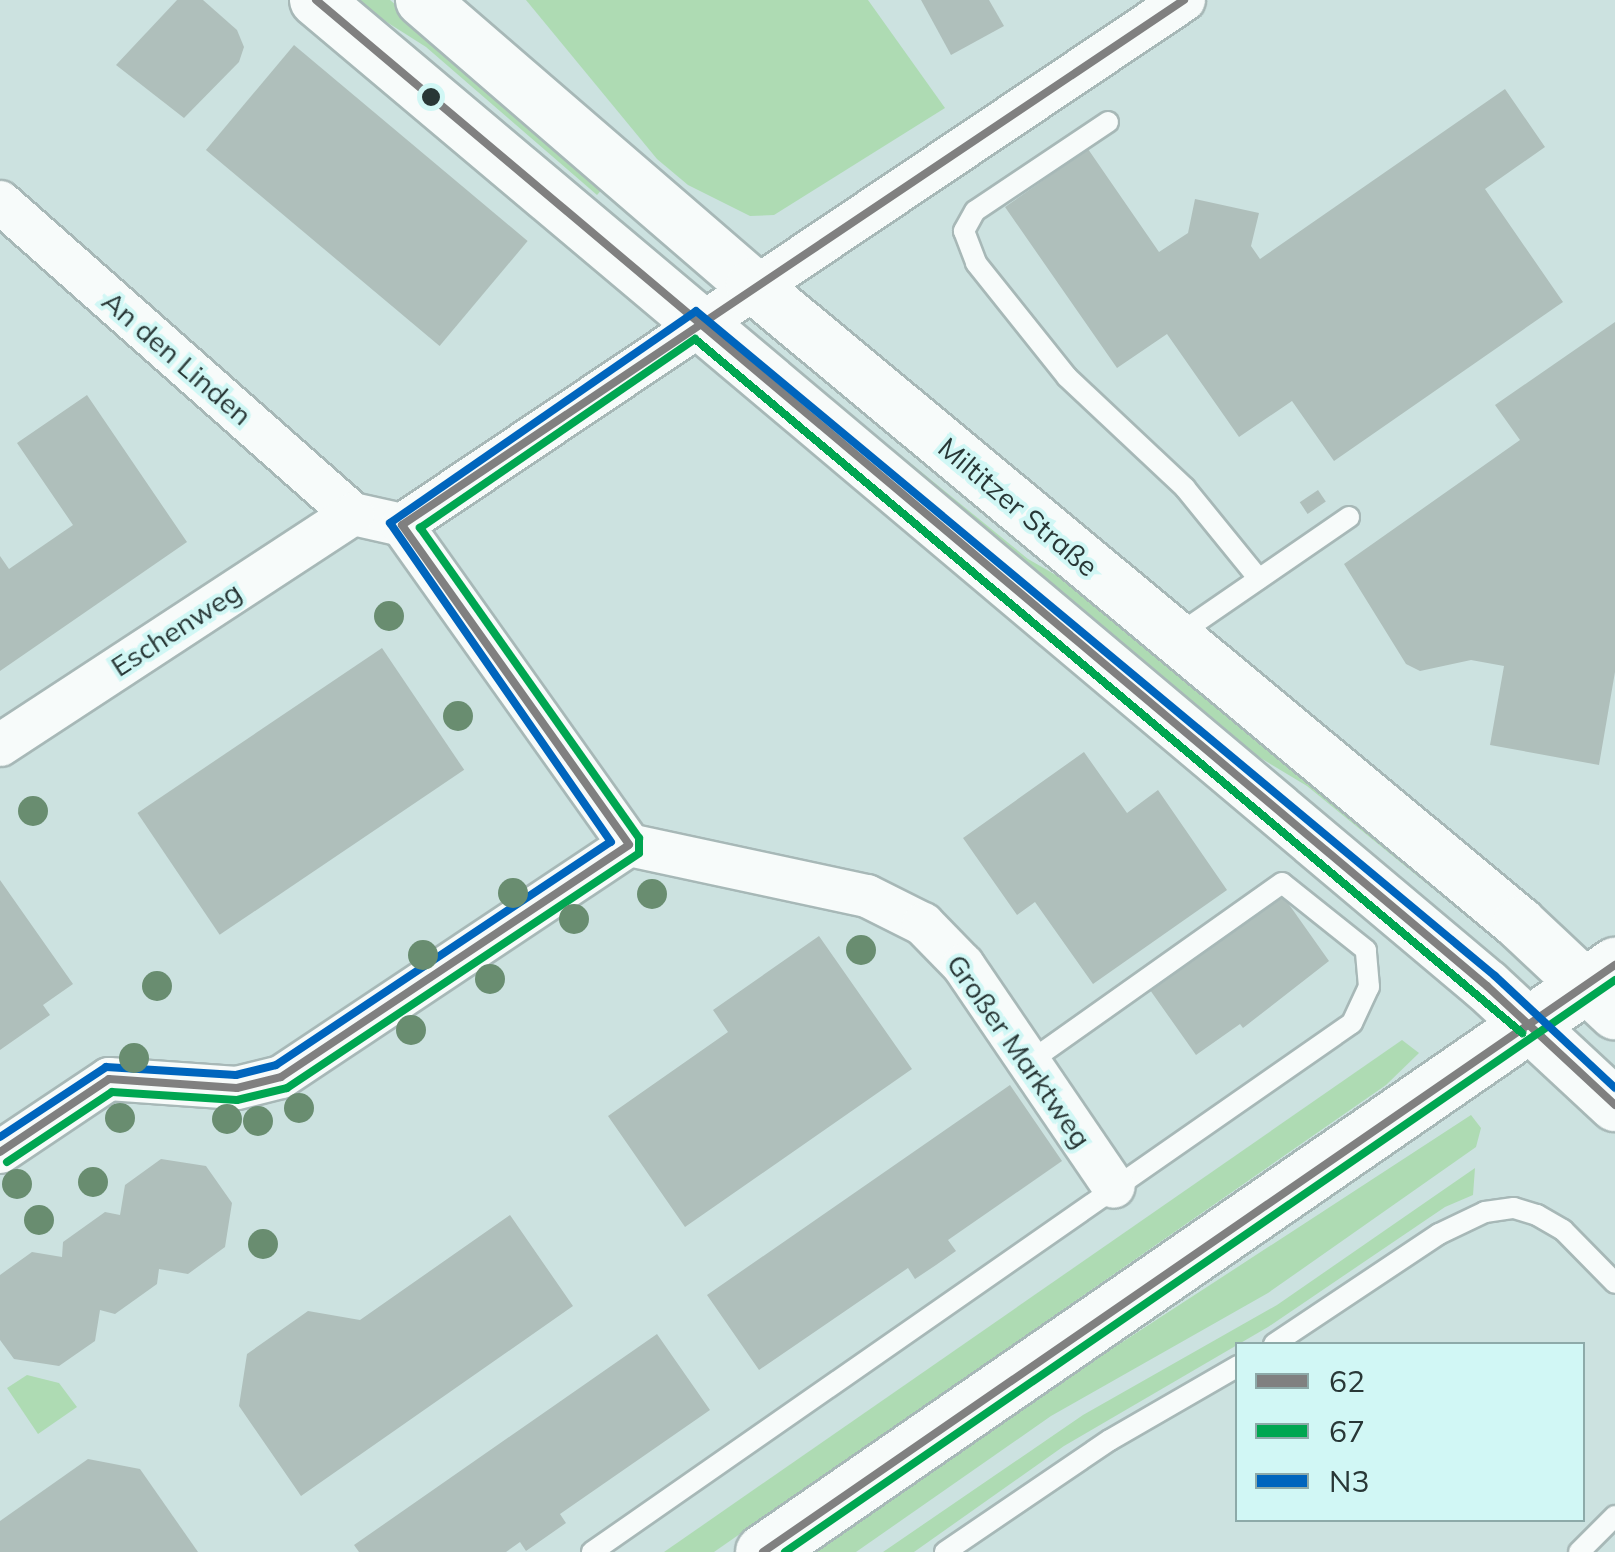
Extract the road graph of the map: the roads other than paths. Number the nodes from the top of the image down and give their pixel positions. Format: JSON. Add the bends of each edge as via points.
{"nodes":[{"id":1,"x":316,"y":0,"type":"edge"},
{"id":2,"x":422,"y":0,"type":"edge"},
{"id":3,"x":1184,"y":0,"type":"edge"},
{"id":4,"x":1108,"y":122,"type":"dead end"},
{"id":5,"x":0,"y":202,"type":"edge"},
{"id":6,"x":752,"y":286,"type":"junction"},
{"id":7,"x":696,"y":323,"type":"junction"},
{"id":8,"x":353,"y":514,"type":"junction"},
{"id":9,"x":1349,"y":517,"type":"dead end"},
{"id":10,"x":402,"y":524,"type":"junction"},
{"id":11,"x":1259,"y":579,"type":"junction"},
{"id":12,"x":1174,"y":637,"type":"junction"},
{"id":13,"x":0,"y":745,"type":"edge"},
{"id":14,"x":629,"y":845,"type":"junction"},
{"id":15,"x":1605,"y":988,"type":"edge"},
{"id":16,"x":1530,"y":1023,"type":"junction"},
{"id":17,"x":1028,"y":1062,"type":"junction"},
{"id":18,"x":1615,"y":1105,"type":"edge"},
{"id":19,"x":0,"y":1152,"type":"edge"},
{"id":20,"x":1114,"y":1187,"type":"junction"},
{"id":21,"x":1615,"y":1283,"type":"edge"},
{"id":22,"x":1277,"y":1342,"type":"edge"},
{"id":23,"x":1235,"y":1368,"type":"edge"},
{"id":24,"x":1615,"y":1516,"type":"edge"},
{"id":25,"x":592,"y":1552,"type":"edge"},
{"id":26,"x":762,"y":1552,"type":"edge"},
{"id":27,"x":945,"y":1552,"type":"edge"},
{"id":28,"x":1579,"y":1552,"type":"edge"}],
"edges":[{"from":1,"to":7,"type":"street"},
{"from":2,"to":6,"type":"street","name":"Miltitzer Straße"},
{"from":3,"to":6,"type":"street"},
{"from":4,"to":11,"type":"lane","via":[[975,211],[964,231],[976,264],[1067,376],[1185,488]]},
{"from":5,"to":8,"type":"street","name":"An den Linden"},
{"from":6,"to":7,"type":"street"},
{"from":6,"to":12,"type":"street","name":"Miltitzer Straße"},
{"from":7,"to":10,"type":"street"},
{"from":7,"to":16,"type":"street"},
{"from":8,"to":10,"type":"street"},
{"from":8,"to":13,"type":"street","name":"Eschenweg"},
{"from":9,"to":11,"type":"lane"},
{"from":10,"to":14,"type":"street"},
{"from":11,"to":12,"type":"lane"},
{"from":12,"to":15,"type":"street","name":"Miltitzer Straße"},
{"from":14,"to":17,"type":"street","name":"Großer Marktweg","via":[[867,896],[922,924],[963,964]]},
{"from":14,"to":19,"type":"street","via":[[281,1078],[237,1088],[108,1079]]},
{"from":15,"to":16,"type":"main road"},
{"from":16,"to":18,"type":"street"},
{"from":16,"to":26,"type":"main road"},
{"from":17,"to":20,"type":"street","name":"Großer Marktweg"},
{"from":17,"to":20,"type":"lane","via":[[1282,883],[1366,950],[1370,987],[1352,1023]]},
{"from":20,"to":25,"type":"lane"},
{"from":21,"to":22,"type":"lane","via":[[1563,1230],[1537,1215],[1514,1208],[1484,1212],[1439,1234]]},
{"from":23,"to":27,"type":"lane","via":[[1110,1440]]},
{"from":24,"to":28,"type":"lane"}]}
